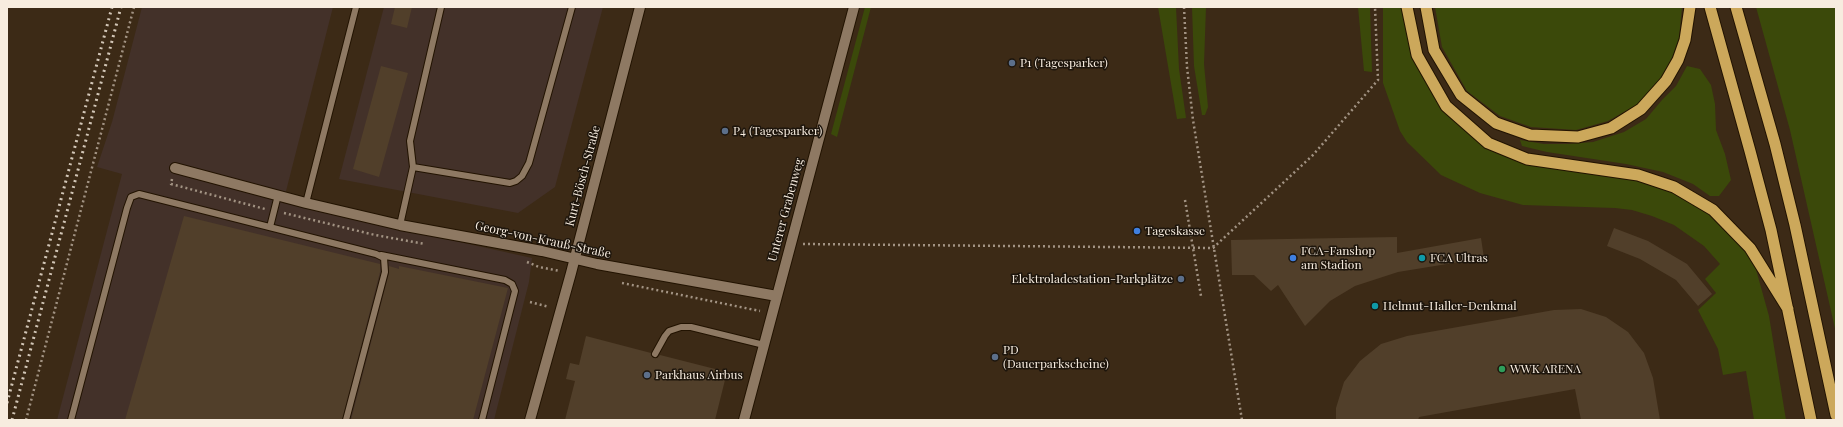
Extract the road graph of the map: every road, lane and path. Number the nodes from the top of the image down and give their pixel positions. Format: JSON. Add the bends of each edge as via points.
{"nodes":[{"id":1,"x":134,"y":7,"type":"edge"},
{"id":2,"x":356,"y":7,"type":"edge"},
{"id":3,"x":441,"y":7,"type":"edge"},
{"id":4,"x":572,"y":7,"type":"edge"},
{"id":5,"x":640,"y":7,"type":"edge"},
{"id":6,"x":854,"y":7,"type":"edge"},
{"id":7,"x":1184,"y":7,"type":"edge"},
{"id":8,"x":1375,"y":7,"type":"edge"},
{"id":9,"x":1407,"y":7,"type":"edge"},
{"id":10,"x":1426,"y":7,"type":"edge"},
{"id":11,"x":1690,"y":7,"type":"edge"},
{"id":12,"x":1710,"y":7,"type":"edge"},
{"id":13,"x":1736,"y":7,"type":"edge"},
{"id":14,"x":413,"y":167,"type":"junction"},
{"id":15,"x":175,"y":168,"type":"dead end"},
{"id":16,"x":278,"y":195,"type":"junction"},
{"id":17,"x":1185,"y":200,"type":"dead end"},
{"id":18,"x":306,"y":203,"type":"junction"},
{"id":19,"x":400,"y":226,"type":"junction"},
{"id":20,"x":270,"y":227,"type":"junction"},
{"id":21,"x":791,"y":241,"type":"junction"},
{"id":22,"x":1192,"y":248,"type":"junction"},
{"id":23,"x":1213,"y":248,"type":"junction"},
{"id":24,"x":376,"y":254,"type":"junction"},
{"id":25,"x":575,"y":258,"type":"junction"},
{"id":26,"x":777,"y":296,"type":"junction"},
{"id":27,"x":1201,"y":296,"type":"dead end"},
{"id":28,"x":530,"y":302,"type":"dead end"},
{"id":29,"x":1788,"y":309,"type":"junction"},
{"id":30,"x":559,"y":310,"type":"junction"},
{"id":31,"x":764,"y":346,"type":"junction"},
{"id":32,"x":655,"y":354,"type":"dead end"},
{"id":33,"x":1836,"y":415,"type":"edge"},
{"id":34,"x":26,"y":420,"type":"edge"},
{"id":35,"x":71,"y":420,"type":"edge"},
{"id":36,"x":346,"y":420,"type":"edge"},
{"id":37,"x":482,"y":420,"type":"edge"},
{"id":38,"x":530,"y":420,"type":"edge"},
{"id":39,"x":744,"y":420,"type":"edge"},
{"id":40,"x":1242,"y":420,"type":"edge"},
{"id":41,"x":1811,"y":420,"type":"edge"}],
"edges":[{"from":1,"to":34,"type":"path"},
{"from":2,"to":18,"type":"lane"},
{"from":3,"to":14,"type":"lane","via":[[410,141]]},
{"from":4,"to":14,"type":"lane","via":[[534,149],[522,176],[516,181],[501,183]]},
{"from":5,"to":25,"type":"street","name":"Kurt-Bösch-Straße"},
{"from":6,"to":21,"type":"street","name":"Unterer Grabenweg"},
{"from":7,"to":23,"type":"path","via":[[1187,67]]},
{"from":8,"to":23,"type":"path","via":[[1378,80],[1314,155]]},
{"from":9,"to":29,"type":"highway","via":[[1416,55],[1446,106],[1488,143],[1527,158],[1638,175],[1674,187],[1713,210],[1750,248]]},
{"from":10,"to":11,"type":"highway","via":[[1434,50],[1461,95],[1496,123],[1530,136],[1578,137],[1611,128],[1641,109],[1666,81],[1678,60],[1685,40]]},
{"from":12,"to":29,"type":"highway","via":[[1750,151]]},
{"from":13,"to":33,"type":"highway","via":[[1795,225]]},
{"from":14,"to":19,"type":"lane"},
{"from":15,"to":16,"type":"street","name":"Georg-von-Krauß-Straße"},
{"from":16,"to":18,"type":"street","name":"Georg-von-Krauß-Straße"},
{"from":16,"to":20,"type":"lane"},
{"from":17,"to":22,"type":"path"},
{"from":18,"to":19,"type":"street","name":"Georg-von-Krauß-Straße"},
{"from":19,"to":25,"type":"street","name":"Georg-von-Krauß-Straße"},
{"from":20,"to":24,"type":"lane"},
{"from":20,"to":35,"type":"lane","via":[[144,194],[131,197]]},
{"from":21,"to":22,"type":"path","via":[[801,244]]},
{"from":21,"to":26,"type":"street","name":"Unterer Grabenweg"},
{"from":22,"to":23,"type":"path"},
{"from":22,"to":27,"type":"path"},
{"from":23,"to":40,"type":"path"},
{"from":24,"to":36,"type":"lane","via":[[384,258],[385,272]]},
{"from":24,"to":37,"type":"lane","via":[[505,280],[512,284],[515,291]]},
{"from":25,"to":26,"type":"street","name":"Georg-von-Krauß-Straße"},
{"from":25,"to":30,"type":"street","name":"Kurt-Bösch-Straße"},
{"from":26,"to":31,"type":"street","name":"Unterer Grabenweg"},
{"from":28,"to":30,"type":"path"},
{"from":29,"to":41,"type":"highway"},
{"from":30,"to":38,"type":"street","name":"Kurt-Bösch-Straße"},
{"from":31,"to":32,"type":"lane","via":[[691,327],[681,327],[669,331]]},
{"from":31,"to":39,"type":"street","name":"Unterer Grabenweg"}]}
